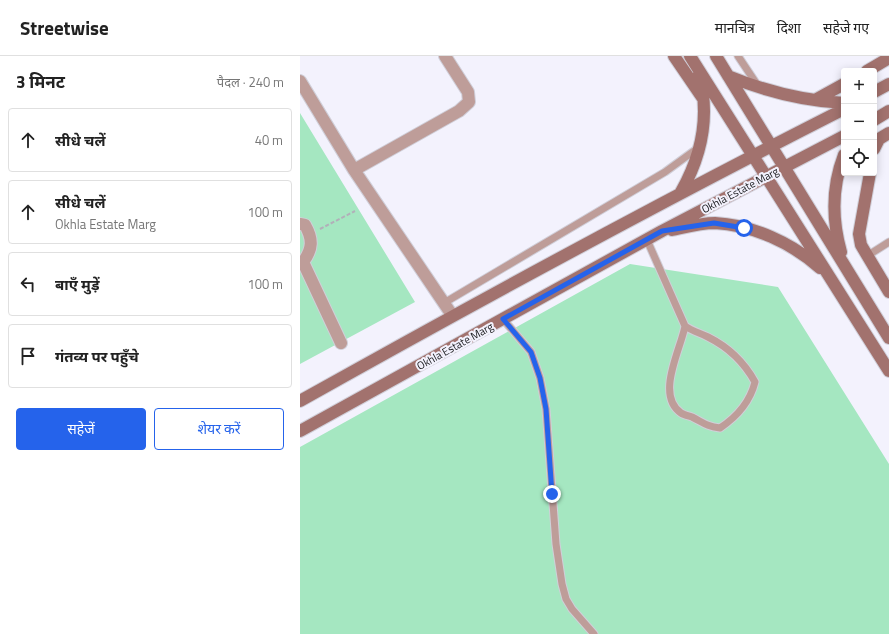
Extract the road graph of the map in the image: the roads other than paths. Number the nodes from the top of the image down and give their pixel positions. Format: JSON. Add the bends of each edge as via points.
{"nodes":[{"id":1,"x":445,"y":56,"type":"edge"},
{"id":2,"x":674,"y":56,"type":"edge"},
{"id":3,"x":716,"y":56,"type":"edge"},
{"id":4,"x":738,"y":56,"type":"edge"},
{"id":5,"x":889,"y":58,"type":"edge"},
{"id":6,"x":693,"y":61,"type":"edge"},
{"id":7,"x":872,"y":68,"type":"edge"},
{"id":8,"x":728,"y":76,"type":"junction"},
{"id":9,"x":300,"y":81,"type":"edge"},
{"id":10,"x":889,"y":84,"type":"edge"},
{"id":11,"x":841,"y":86,"type":"edge"},
{"id":12,"x":761,"y":89,"type":"junction"},
{"id":13,"x":877,"y":90,"type":"edge"},
{"id":14,"x":704,"y":99,"type":"junction"},
{"id":15,"x":815,"y":100,"type":"junction"},
{"id":16,"x":841,"y":103,"type":"edge"},
{"id":17,"x":841,"y":111,"type":"edge"},
{"id":18,"x":889,"y":111,"type":"edge"},
{"id":19,"x":877,"y":118,"type":"edge"},
{"id":20,"x":889,"y":133,"type":"edge"},
{"id":21,"x":841,"y":138,"type":"edge"},
{"id":22,"x":877,"y":142,"type":"edge"},
{"id":23,"x":700,"y":146,"type":"junction"},
{"id":24,"x":771,"y":146,"type":"junction"},
{"id":25,"x":753,"y":155,"type":"junction"},
{"id":26,"x":841,"y":163,"type":"edge"},
{"id":27,"x":784,"y":167,"type":"junction"},
{"id":28,"x":354,"y":170,"type":"junction"},
{"id":29,"x":767,"y":176,"type":"junction"},
{"id":30,"x":869,"y":176,"type":"edge"},
{"id":31,"x":681,"y":192,"type":"junction"},
{"id":32,"x":300,"y":224,"type":"edge"},
{"id":33,"x":662,"y":231,"type":"junction"},
{"id":34,"x":647,"y":240,"type":"junction"},
{"id":35,"x":889,"y":242,"type":"edge"},
{"id":36,"x":867,"y":256,"type":"junction"},
{"id":37,"x":302,"y":262,"type":"edge"},
{"id":38,"x":846,"y":268,"type":"junction"},
{"id":39,"x":830,"y":277,"type":"junction"},
{"id":40,"x":889,"y":292,"type":"edge"},
{"id":41,"x":444,"y":303,"type":"junction"},
{"id":42,"x":452,"y":315,"type":"junction"},
{"id":43,"x":503,"y":319,"type":"junction"},
{"id":44,"x":685,"y":326,"type":"junction"},
{"id":45,"x":889,"y":338,"type":"edge"},
{"id":46,"x":341,"y":343,"type":"dead end"},
{"id":47,"x":889,"y":371,"type":"edge"},
{"id":48,"x":300,"y":400,"type":"edge"},
{"id":49,"x":300,"y":431,"type":"edge"},
{"id":50,"x":594,"y":634,"type":"edge"}],
"edges":[{"from":1,"to":28,"type":"street","via":[[468,92],[469,102],[459,111]]},
{"from":2,"to":14,"type":"main road"},
{"from":3,"to":8,"type":"main road"},
{"from":4,"to":12,"type":"lane"},
{"from":5,"to":7,"type":"main road"},
{"from":6,"to":14,"type":"main road"},
{"from":6,"to":25,"type":"main road"},
{"from":8,"to":12,"type":"main road"},
{"from":8,"to":24,"type":"main road"},
{"from":9,"to":28,"type":"street"},
{"from":10,"to":13,"type":"main road"},
{"from":11,"to":15,"type":"main road"},
{"from":12,"to":15,"type":"main road"},
{"from":14,"to":23,"type":"main road"},
{"from":15,"to":16,"type":"main road"},
{"from":17,"to":24,"type":"main road"},
{"from":18,"to":19,"type":"main road"},
{"from":20,"to":22,"type":"main road","via":[[879,138]]},
{"from":21,"to":27,"type":"main road","name":"Okhla Estate Marg"},
{"from":23,"to":31,"type":"main road","via":[[694,167]]},
{"from":23,"to":41,"type":"lane","via":[[665,172]]},
{"from":24,"to":25,"type":"main road"},
{"from":24,"to":27,"type":"main road"},
{"from":25,"to":29,"type":"main road"},
{"from":25,"to":31,"type":"main road"},
{"from":26,"to":38,"type":"main road","via":[[834,211],[838,240]]},
{"from":27,"to":29,"type":"main road","name":"Okhla Estate Marg"},
{"from":27,"to":38,"type":"main road"},
{"from":28,"to":41,"type":"street"},
{"from":29,"to":33,"type":"main road","name":"Okhla Estate Marg"},
{"from":29,"to":39,"type":"main road"},
{"from":30,"to":36,"type":"main road","via":[[859,234]]},
{"from":31,"to":42,"type":"main road"},
{"from":32,"to":37,"type":"street","via":[[305,225],[310,233],[311,248]]},
{"from":33,"to":34,"type":"main road","name":"Okhla Estate Marg"},
{"from":33,"to":39,"type":"main road","via":[[714,223],[744,228],[778,240],[809,258]]},
{"from":34,"to":43,"type":"main road","name":"Okhla Estate Marg"},
{"from":34,"to":44,"type":"lane"},
{"from":35,"to":36,"type":"lane"},
{"from":36,"to":40,"type":"main road"},
{"from":37,"to":46,"type":"street"},
{"from":38,"to":45,"type":"main road"},
{"from":39,"to":47,"type":"main road"},
{"from":41,"to":42,"type":"street"},
{"from":42,"to":48,"type":"main road"},
{"from":43,"to":49,"type":"main road","name":"Okhla Estate Marg"},
{"from":43,"to":50,"type":"lane","via":[[531,352],[540,378],[546,409],[556,544],[562,584],[572,609]]},
{"from":44,"to":44,"type":"lane","via":[[671,370],[671,400],[680,412],[708,426],[720,428],[733,420],[748,401],[755,382],[746,366],[732,353]]}]}
